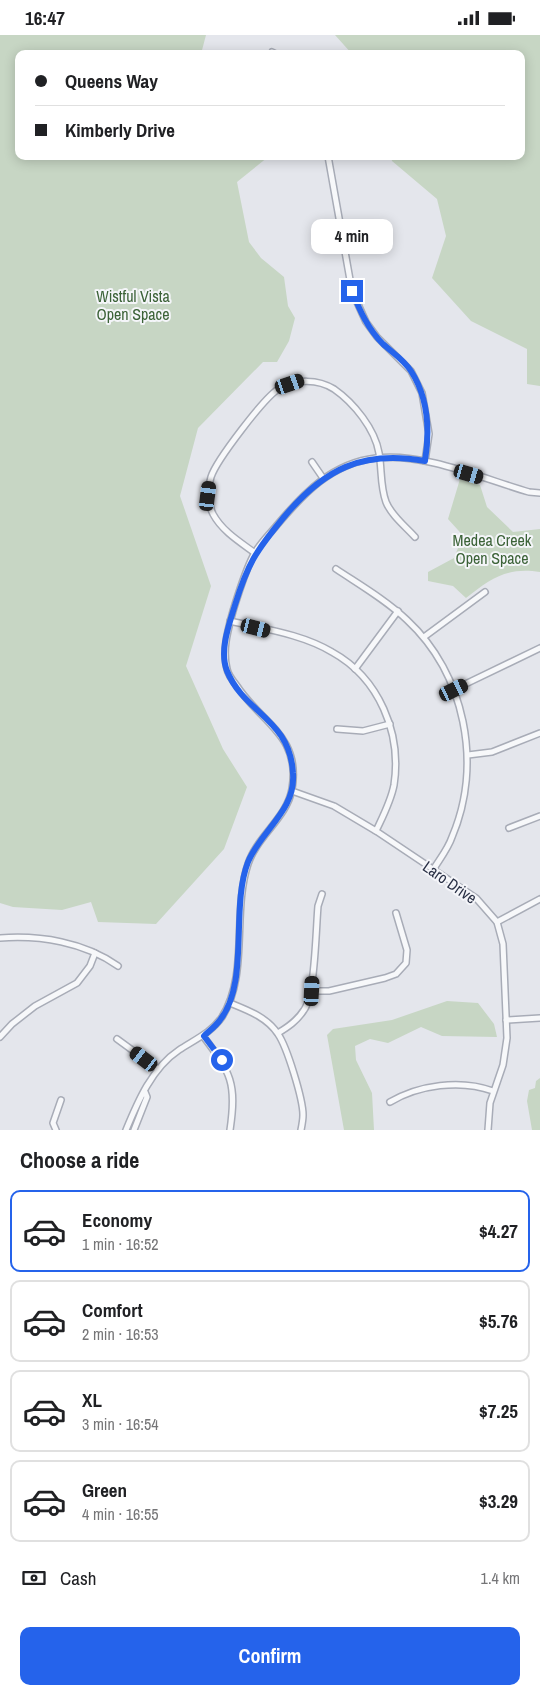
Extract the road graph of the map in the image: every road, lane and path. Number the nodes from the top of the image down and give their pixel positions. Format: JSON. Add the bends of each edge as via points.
{"nodes":[{"id":1,"x":329,"y":160,"type":"edge"},
{"id":2,"x":368,"y":226,"type":"dead end"},
{"id":3,"x":342,"y":230,"type":"junction"},
{"id":4,"x":380,"y":457,"type":"junction"},
{"id":5,"x":425,"y":461,"type":"junction"},
{"id":6,"x":312,"y":462,"type":"dead end"},
{"id":7,"x":322,"y":478,"type":"junction"},
{"id":8,"x":540,"y":493,"type":"edge"},
{"id":9,"x":415,"y":537,"type":"dead end"},
{"id":10,"x":255,"y":553,"type":"junction"},
{"id":11,"x":336,"y":569,"type":"dead end"},
{"id":12,"x":485,"y":592,"type":"dead end"},
{"id":13,"x":398,"y":611,"type":"junction"},
{"id":14,"x":230,"y":621,"type":"junction"},
{"id":15,"x":424,"y":637,"type":"junction"},
{"id":16,"x":540,"y":648,"type":"edge"},
{"id":17,"x":355,"y":669,"type":"junction"},
{"id":18,"x":454,"y":690,"type":"junction"},
{"id":19,"x":390,"y":724,"type":"junction"},
{"id":20,"x":337,"y":729,"type":"dead end"},
{"id":21,"x":540,"y":733,"type":"edge"},
{"id":22,"x":468,"y":755,"type":"junction"},
{"id":23,"x":292,"y":791,"type":"junction"},
{"id":24,"x":540,"y":816,"type":"edge"},
{"id":25,"x":509,"y":828,"type":"dead end"},
{"id":26,"x":376,"y":831,"type":"junction"},
{"id":27,"x":433,"y":870,"type":"junction"},
{"id":28,"x":322,"y":894,"type":"dead end"},
{"id":29,"x":540,"y":899,"type":"edge"},
{"id":30,"x":396,"y":913,"type":"dead end"},
{"id":31,"x":497,"y":922,"type":"junction"},
{"id":32,"x":0,"y":937,"type":"edge"},
{"id":33,"x":95,"y":953,"type":"junction"},
{"id":34,"x":118,"y":965,"type":"dead end"},
{"id":35,"x":312,"y":991,"type":"junction"},
{"id":36,"x":230,"y":1003,"type":"junction"},
{"id":37,"x":540,"y":1018,"type":"edge"},
{"id":38,"x":506,"y":1020,"type":"junction"},
{"id":39,"x":278,"y":1033,"type":"junction"},
{"id":40,"x":204,"y":1036,"type":"junction"},
{"id":41,"x":0,"y":1037,"type":"edge"},
{"id":42,"x":117,"y":1039,"type":"dead end"},
{"id":43,"x":158,"y":1069,"type":"junction"},
{"id":44,"x":493,"y":1091,"type":"junction"},
{"id":45,"x":145,"y":1092,"type":"junction"},
{"id":46,"x":60,"y":1100,"type":"dead end"},
{"id":47,"x":390,"y":1102,"type":"dead end"},
{"id":48,"x":56,"y":1130,"type":"edge"},
{"id":49,"x":126,"y":1130,"type":"edge"},
{"id":50,"x":134,"y":1130,"type":"edge"},
{"id":51,"x":230,"y":1130,"type":"edge"},
{"id":52,"x":301,"y":1130,"type":"edge"},
{"id":53,"x":488,"y":1130,"type":"edge"}],
"edges":[{"from":1,"to":3,"type":"street"},
{"from":2,"to":3,"type":"street"},
{"from":3,"to":5,"type":"street","via":[[352,291],[361,314],[377,337],[411,371],[422,393],[429,434]]},
{"from":4,"to":5,"type":"street"},
{"from":4,"to":7,"type":"street","via":[[348,465]]},
{"from":4,"to":9,"type":"street","via":[[386,503]]},
{"from":4,"to":10,"type":"street","via":[[371,429],[333,388],[300,381],[279,388],[268,397],[218,461],[208,496],[213,514],[223,527]]},
{"from":5,"to":8,"type":"street"},
{"from":6,"to":7,"type":"street"},
{"from":7,"to":10,"type":"street","via":[[300,497]]},
{"from":10,"to":14,"type":"street"},
{"from":11,"to":13,"type":"street"},
{"from":12,"to":15,"type":"street"},
{"from":13,"to":15,"type":"street"},
{"from":13,"to":17,"type":"street"},
{"from":14,"to":17,"type":"street","via":[[306,640],[333,652]]},
{"from":14,"to":23,"type":"street","via":[[225,645],[227,671],[242,694],[282,735],[292,763]]},
{"from":15,"to":18,"type":"street"},
{"from":16,"to":18,"type":"street"},
{"from":17,"to":19,"type":"street","via":[[369,683]]},
{"from":18,"to":22,"type":"street"},
{"from":19,"to":20,"type":"street","via":[[363,731]]},
{"from":19,"to":26,"type":"street","via":[[395,748],[394,785]]},
{"from":21,"to":22,"type":"street","via":[[492,752]]},
{"from":22,"to":27,"type":"street","via":[[464,795],[452,837]]},
{"from":23,"to":26,"type":"street","name":"Laro Drive","via":[[334,806]]},
{"from":23,"to":36,"type":"street","via":[[283,812],[263,836],[248,862],[242,888],[235,984]]},
{"from":24,"to":25,"type":"street"},
{"from":26,"to":27,"type":"street","name":"Laro Drive"},
{"from":27,"to":31,"type":"street","name":"Laro Drive","via":[[476,898]]},
{"from":28,"to":35,"type":"street","via":[[317,915]]},
{"from":29,"to":31,"type":"street"},
{"from":30,"to":35,"type":"street","via":[[407,949],[406,963],[396,974],[329,991]]},
{"from":31,"to":38,"type":"street","name":"Laro Drive","via":[[503,944]]},
{"from":32,"to":33,"type":"street","via":[[34,937]]},
{"from":33,"to":34,"type":"street"},
{"from":33,"to":41,"type":"street","via":[[90,967],[77,983],[34,1006]]},
{"from":35,"to":39,"type":"street","via":[[306,1009],[293,1024]]},
{"from":36,"to":39,"type":"street","via":[[265,1020]]},
{"from":36,"to":40,"type":"street","via":[[220,1020]]},
{"from":37,"to":38,"type":"street"},
{"from":38,"to":44,"type":"street","name":"Laro Drive","via":[[506,1052]]},
{"from":39,"to":52,"type":"street","via":[[299,1095],[303,1114]]},
{"from":40,"to":43,"type":"street","via":[[177,1051]]},
{"from":40,"to":51,"type":"street","via":[[232,1080],[234,1101]]},
{"from":42,"to":43,"type":"street"},
{"from":43,"to":45,"type":"street"},
{"from":44,"to":47,"type":"street","via":[[460,1083],[403,1094]]},
{"from":44,"to":53,"type":"street","name":"Laro Drive"},
{"from":45,"to":49,"type":"street","via":[[139,1095]]},
{"from":45,"to":50,"type":"street","via":[[147,1097]]},
{"from":46,"to":48,"type":"street","via":[[53,1123]]}]}
